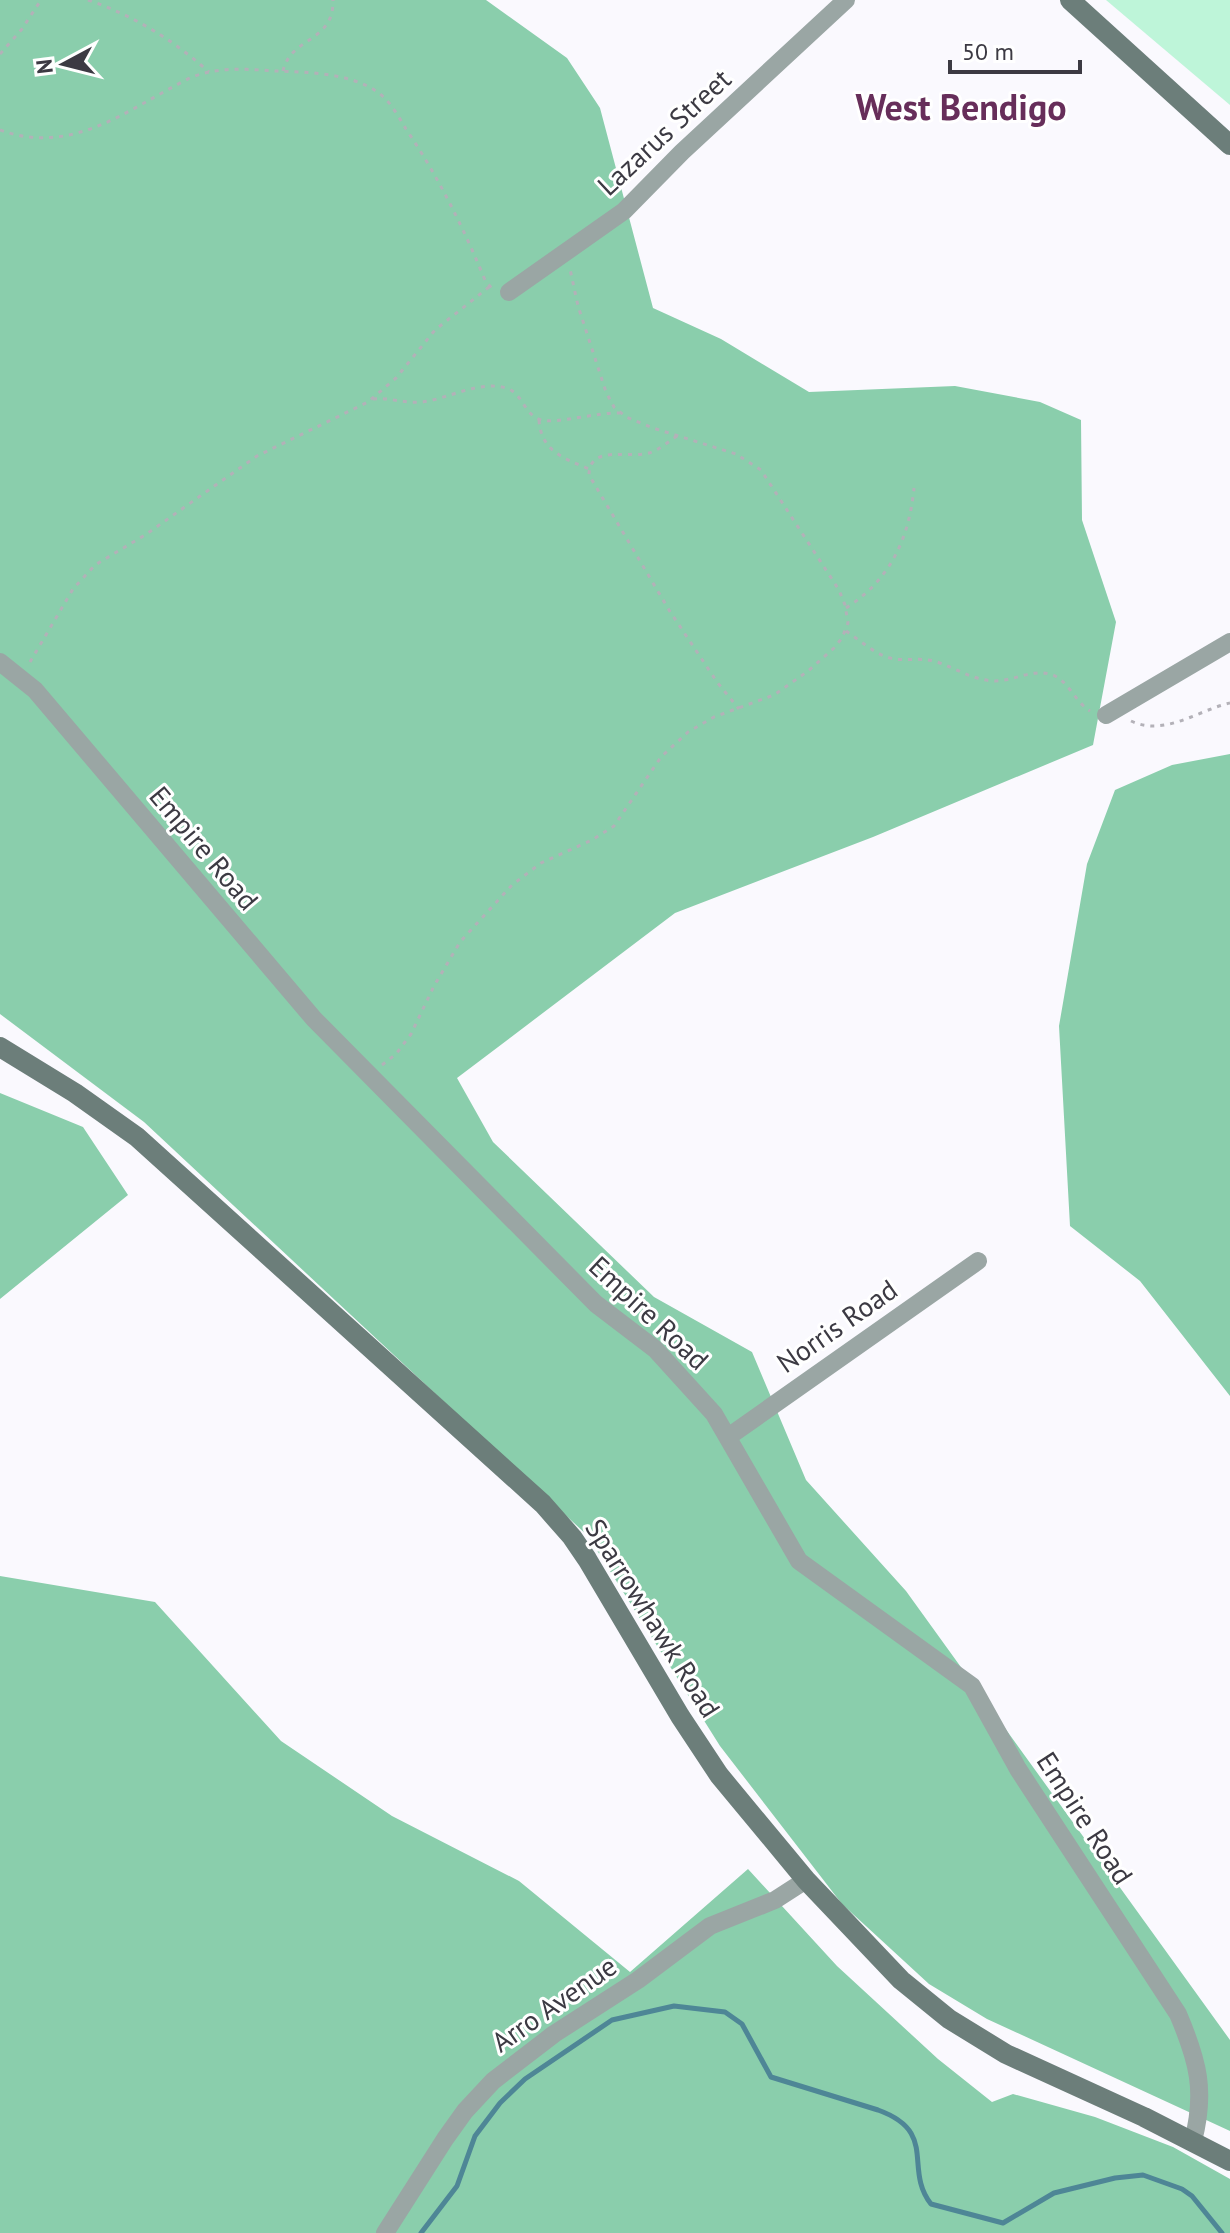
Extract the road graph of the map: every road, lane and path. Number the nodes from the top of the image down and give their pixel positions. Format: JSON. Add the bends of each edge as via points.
{"nodes":[{"id":1,"x":41,"y":0,"type":"edge"},
{"id":2,"x":88,"y":0,"type":"edge"},
{"id":3,"x":333,"y":0,"type":"edge"},
{"id":4,"x":846,"y":0,"type":"edge"},
{"id":5,"x":1070,"y":0,"type":"edge"},
{"id":6,"x":0,"y":54,"type":"edge"},
{"id":7,"x":1132,"y":54,"type":"junction"},
{"id":8,"x":283,"y":71,"type":"junction"},
{"id":9,"x":209,"y":72,"type":"junction"},
{"id":10,"x":1230,"y":127,"type":"edge"},
{"id":11,"x":0,"y":130,"type":"edge"},
{"id":12,"x":1230,"y":145,"type":"edge"},
{"id":13,"x":566,"y":253,"type":"junction"},
{"id":14,"x":489,"y":287,"type":"junction"},
{"id":15,"x":509,"y":292,"type":"joint"},
{"id":16,"x":371,"y":400,"type":"junction"},
{"id":17,"x":620,"y":413,"type":"junction"},
{"id":18,"x":539,"y":420,"type":"junction"},
{"id":19,"x":678,"y":436,"type":"junction"},
{"id":20,"x":589,"y":469,"type":"junction"},
{"id":21,"x":914,"y":488,"type":"dead end"},
{"id":22,"x":846,"y":608,"type":"junction"},
{"id":23,"x":846,"y":631,"type":"junction"},
{"id":24,"x":1230,"y":642,"type":"edge"},
{"id":25,"x":0,"y":662,"type":"edge"},
{"id":26,"x":20,"y":677,"type":"junction"},
{"id":27,"x":1230,"y":703,"type":"edge"},
{"id":28,"x":739,"y":709,"type":"junction"},
{"id":29,"x":1112,"y":711,"type":"junction"},
{"id":30,"x":0,"y":1047,"type":"edge"},
{"id":31,"x":369,"y":1075,"type":"junction"},
{"id":32,"x":978,"y":1261,"type":"dead end"},
{"id":33,"x":728,"y":1437,"type":"junction"},
{"id":34,"x":806,"y":1880,"type":"junction"},
{"id":35,"x":1193,"y":2141,"type":"junction"},
{"id":36,"x":1230,"y":2161,"type":"edge"},
{"id":37,"x":385,"y":2233,"type":"edge"}],
"edges":[{"from":1,"to":6,"type":"path"},
{"from":2,"to":9,"type":"path","via":[[139,20]]},
{"from":3,"to":8,"type":"path","via":[[327,26],[292,53]]},
{"from":4,"to":13,"type":"street","name":"Lazarus Street","via":[[624,211]]},
{"from":5,"to":7,"type":"street"},
{"from":7,"to":10,"type":"street"},
{"from":7,"to":12,"type":"street"},
{"from":8,"to":9,"type":"path"},
{"from":8,"to":14,"type":"path","via":[[329,76],[382,96],[450,199]]},
{"from":9,"to":11,"type":"path","via":[[75,135],[33,139]]},
{"from":13,"to":15,"type":"street","name":"Lazarus Street"},
{"from":13,"to":17,"type":"path","via":[[606,392]]},
{"from":14,"to":15,"type":"path"},
{"from":14,"to":16,"type":"path","via":[[435,330]]},
{"from":16,"to":18,"type":"path","via":[[427,401],[495,386],[518,395]]},
{"from":16,"to":26,"type":"path","via":[[257,456],[95,565],[73,589]]},
{"from":17,"to":18,"type":"path"},
{"from":17,"to":19,"type":"path"},
{"from":18,"to":20,"type":"path","via":[[551,451]]},
{"from":19,"to":20,"type":"path","via":[[648,453],[603,456]]},
{"from":19,"to":22,"type":"path","via":[[736,454],[761,470],[818,554]]},
{"from":20,"to":28,"type":"path","via":[[669,610]]},
{"from":21,"to":22,"type":"path","via":[[909,523],[895,558],[876,585]]},
{"from":22,"to":23,"type":"path"},
{"from":23,"to":28,"type":"path","via":[[792,683]]},
{"from":23,"to":29,"type":"path","via":[[882,655],[931,660],[971,678],[1055,675],[1084,707]]},
{"from":24,"to":29,"type":"street"},
{"from":25,"to":26,"type":"street","name":"Empire Road"},
{"from":26,"to":31,"type":"street","name":"Empire Road","via":[[314,1019]]},
{"from":27,"to":29,"type":"path","via":[[1154,727]]},
{"from":28,"to":31,"type":"path","via":[[714,717],[676,742],[603,834],[541,863],[512,885],[460,942],[403,1045]]},
{"from":30,"to":34,"type":"street","name":"Sparrowhawk Road","via":[[137,1137],[543,1504],[587,1559],[719,1775]]},
{"from":31,"to":33,"type":"street","name":"Empire Road","via":[[596,1304],[655,1349]]},
{"from":32,"to":33,"type":"street","name":"Norris Road"},
{"from":33,"to":35,"type":"street","name":"Empire Road","via":[[799,1561],[972,1686],[1018,1769],[1178,2014],[1201,2094]]},
{"from":34,"to":35,"type":"street","name":"Sparrowhawk Road","via":[[882,1962],[949,2019],[1006,2054]]},
{"from":34,"to":37,"type":"street","name":"Arro Avenue","via":[[775,1900],[710,1926],[493,2081],[451,2130]]},
{"from":35,"to":36,"type":"street","name":"Sparrowhawk Road"}]}
